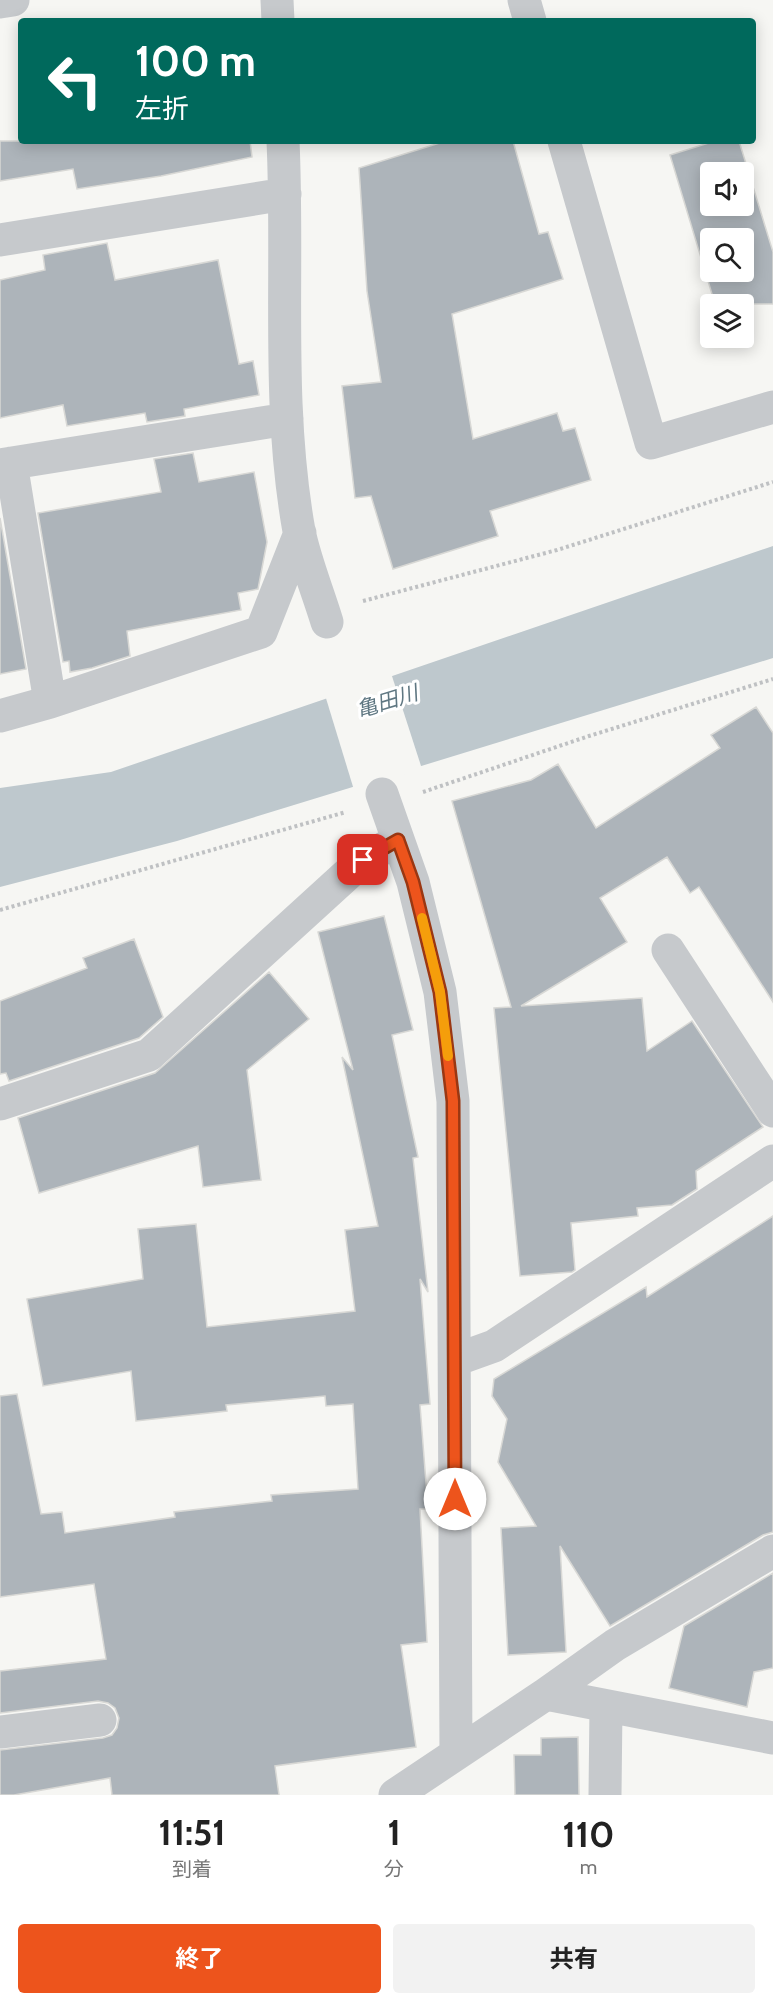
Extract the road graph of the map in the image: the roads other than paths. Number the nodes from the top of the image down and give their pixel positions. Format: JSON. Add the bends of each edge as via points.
{"nodes":[{"id":1,"x":13,"y":0,"type":"edge"},
{"id":2,"x":277,"y":0,"type":"edge"},
{"id":3,"x":524,"y":0,"type":"edge"},
{"id":4,"x":0,"y":2,"type":"edge"},
{"id":5,"x":278,"y":18,"type":"edge"},
{"id":6,"x":529,"y":18,"type":"edge"},
{"id":7,"x":283,"y":144,"type":"edge"},
{"id":8,"x":565,"y":144,"type":"edge"},
{"id":9,"x":285,"y":194,"type":"junction"},
{"id":10,"x":0,"y":240,"type":"edge"},
{"id":11,"x":773,"y":406,"type":"edge"},
{"id":12,"x":287,"y":419,"type":"junction"},
{"id":13,"x":5,"y":464,"type":"edge"},
{"id":14,"x":300,"y":533,"type":"junction"},
{"id":15,"x":327,"y":622,"type":"dead end"},
{"id":16,"x":50,"y":702,"type":"junction"},
{"id":17,"x":0,"y":716,"type":"edge"},
{"id":18,"x":383,"y":797,"type":"road end"},
{"id":19,"x":398,"y":840,"type":"junction"},
{"id":20,"x":668,"y":950,"type":"dead end"},
{"id":21,"x":0,"y":1104,"type":"edge"},
{"id":22,"x":773,"y":1111,"type":"edge"},
{"id":23,"x":773,"y":1161,"type":"edge"},
{"id":24,"x":455,"y":1360,"type":"junction"},
{"id":25,"x":773,"y":1551,"type":"edge"},
{"id":26,"x":546,"y":1694,"type":"junction"},
{"id":27,"x":606,"y":1707,"type":"junction"},
{"id":28,"x":100,"y":1720,"type":"dead end"},
{"id":29,"x":0,"y":1732,"type":"edge"},
{"id":30,"x":773,"y":1738,"type":"edge"},
{"id":31,"x":456,"y":1754,"type":"junction"},
{"id":32,"x":396,"y":1795,"type":"edge"},
{"id":33,"x":605,"y":1795,"type":"edge"}],
"edges":[{"from":1,"to":4,"type":"street"},
{"from":2,"to":5,"type":"street"},
{"from":3,"to":6,"type":"street"},
{"from":7,"to":9,"type":"street"},
{"from":8,"to":11,"type":"street","via":[[651,443]]},
{"from":9,"to":10,"type":"street"},
{"from":9,"to":12,"type":"street"},
{"from":12,"to":13,"type":"street"},
{"from":12,"to":14,"type":"street"},
{"from":13,"to":16,"type":"street"},
{"from":14,"to":15,"type":"street"},
{"from":14,"to":16,"type":"street","via":[[261,632]]},
{"from":16,"to":17,"type":"street"},
{"from":18,"to":19,"type":"street"},
{"from":19,"to":21,"type":"street","via":[[363,860],[149,1055]]},
{"from":19,"to":24,"type":"street","via":[[413,882],[440,992],[453,1101]]},
{"from":20,"to":22,"type":"street"},
{"from":23,"to":24,"type":"street","via":[[494,1346]]},
{"from":24,"to":31,"type":"street"},
{"from":25,"to":26,"type":"street","via":[[615,1645]]},
{"from":26,"to":27,"type":"street"},
{"from":26,"to":31,"type":"street"},
{"from":27,"to":30,"type":"street"},
{"from":27,"to":33,"type":"street"},
{"from":28,"to":29,"type":"street"},
{"from":31,"to":32,"type":"street"}]}
